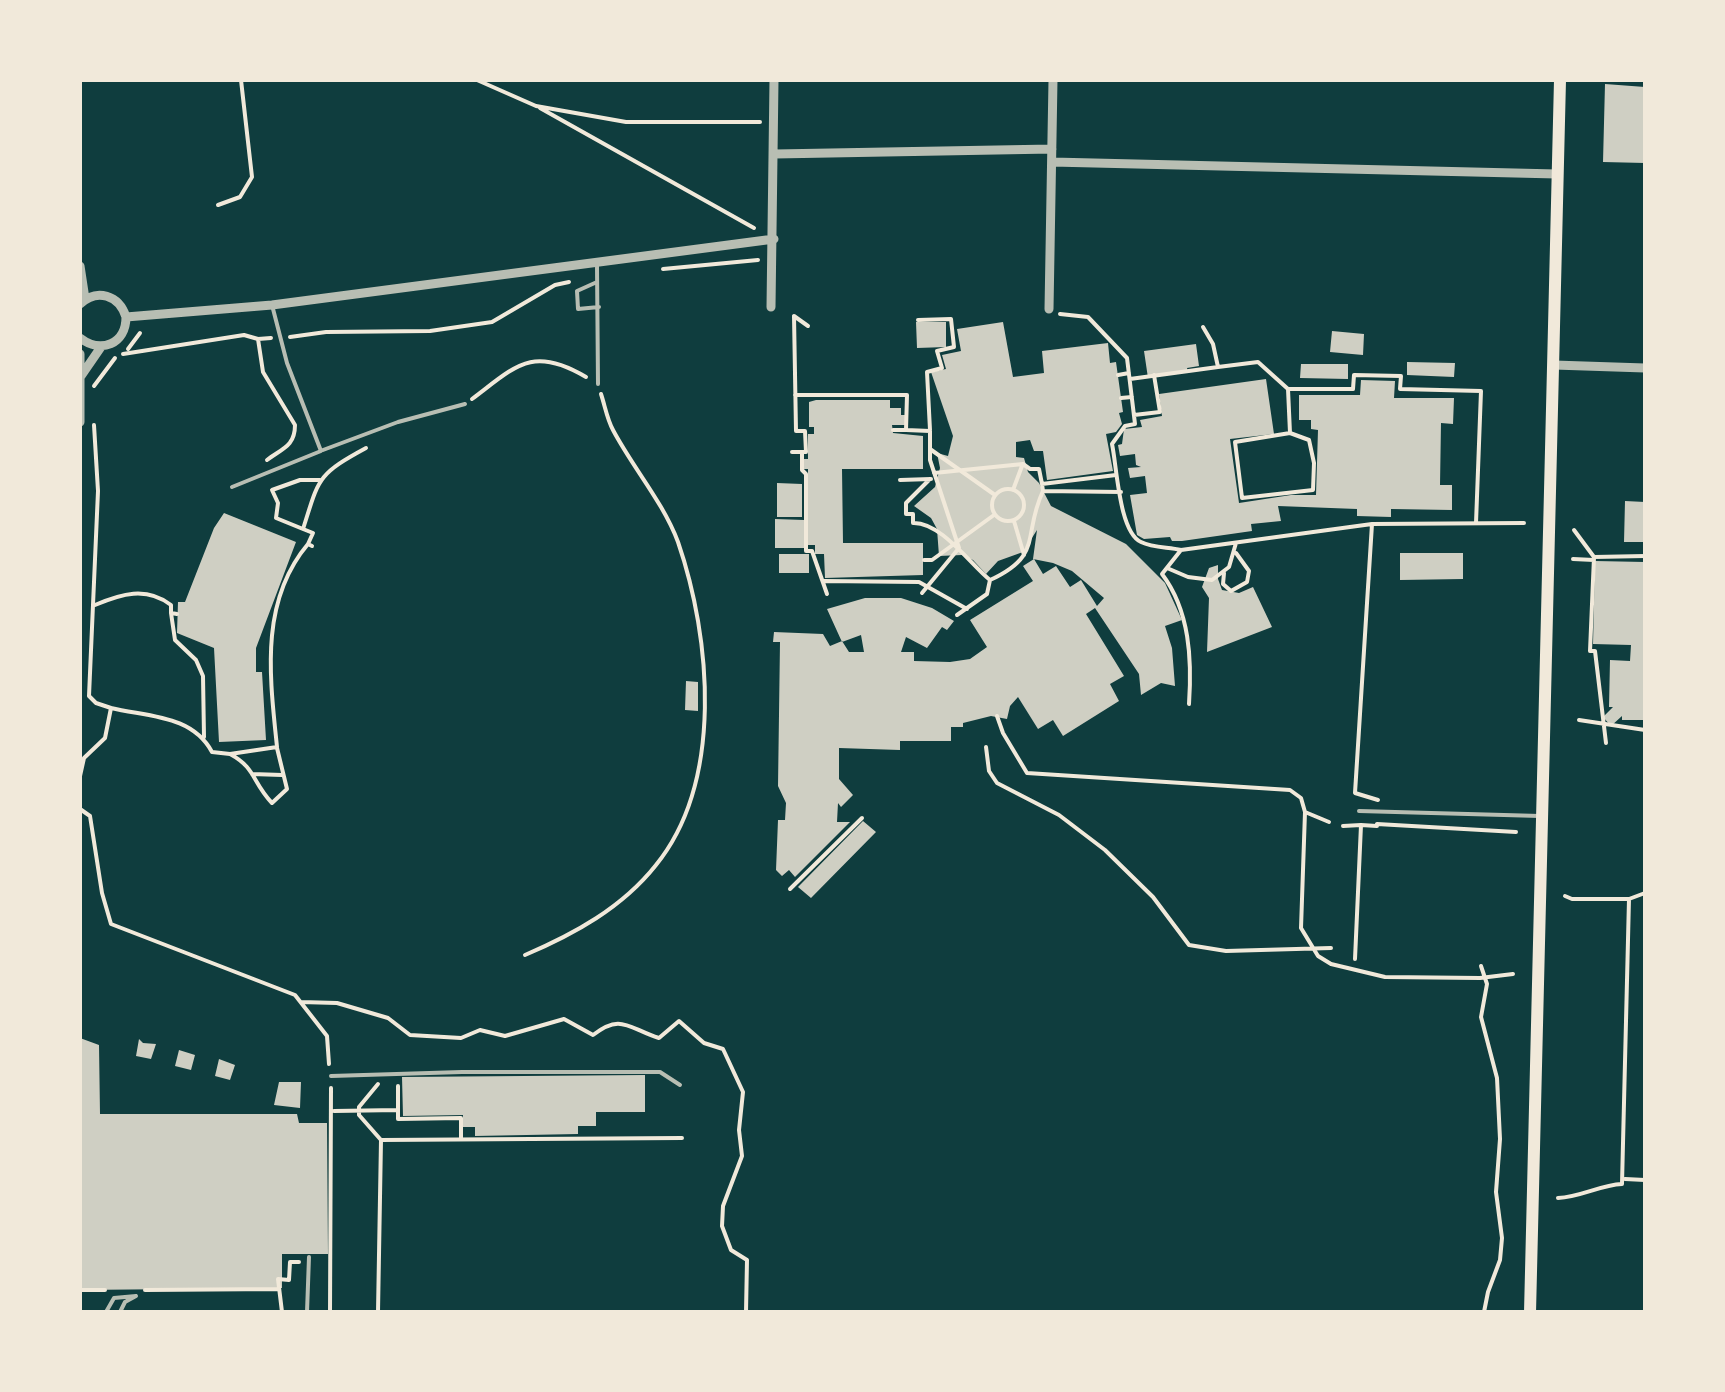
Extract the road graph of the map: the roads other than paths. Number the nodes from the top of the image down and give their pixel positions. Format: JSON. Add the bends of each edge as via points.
{"nodes":[{"id":1,"x":774,"y":80,"type":"edge"},
{"id":2,"x":1053,"y":80,"type":"edge"},
{"id":3,"x":1560,"y":80,"type":"edge"},
{"id":4,"x":1052,"y":149,"type":"junction"},
{"id":5,"x":776,"y":154,"type":"junction"},
{"id":6,"x":1052,"y":162,"type":"junction"},
{"id":7,"x":1558,"y":174,"type":"junction"},
{"id":8,"x":774,"y":239,"type":"junction"},
{"id":9,"x":598,"y":262,"type":"junction"},
{"id":10,"x":80,"y":266,"type":"edge"},
{"id":11,"x":81,"y":274,"type":"edge"},
{"id":12,"x":598,"y":282,"type":"junction"},
{"id":13,"x":103,"y":295,"type":"junction"},
{"id":14,"x":83,"y":302,"type":"edge"},
{"id":15,"x":272,"y":305,"type":"junction"},
{"id":16,"x":598,"y":307,"type":"junction"},
{"id":17,"x":771,"y":307,"type":"dead end"},
{"id":18,"x":1048,"y":313,"type":"road end"},
{"id":19,"x":126,"y":317,"type":"junction"},
{"id":20,"x":80,"y":338,"type":"edge"},
{"id":21,"x":102,"y":347,"type":"junction"},
{"id":22,"x":80,"y":354,"type":"edge"},
{"id":23,"x":1554,"y":365,"type":"junction"},
{"id":24,"x":1645,"y":368,"type":"edge"},
{"id":25,"x":81,"y":376,"type":"edge"},
{"id":26,"x":598,"y":384,"type":"road end"},
{"id":27,"x":466,"y":404,"type":"road end"},
{"id":28,"x":80,"y":422,"type":"edge"},
{"id":29,"x":321,"y":451,"type":"junction"},
{"id":30,"x":232,"y":487,"type":"dead end"},
{"id":31,"x":1359,"y":811,"type":"dead end"},
{"id":32,"x":1543,"y":816,"type":"junction"},
{"id":33,"x":331,"y":1076,"type":"road end"},
{"id":34,"x":680,"y":1085,"type":"dead end"},
{"id":35,"x":308,"y":1259,"type":"road end"},
{"id":36,"x":106,"y":1312,"type":"edge"},
{"id":37,"x":120,"y":1312,"type":"edge"},
{"id":38,"x":307,"y":1312,"type":"edge"},
{"id":39,"x":1530,"y":1312,"type":"edge"}],
"edges":[{"from":1,"to":5,"type":"street"},
{"from":2,"to":4,"type":"street"},
{"from":3,"to":7,"type":"main road"},
{"from":4,"to":5,"type":"street"},
{"from":4,"to":6,"type":"street"},
{"from":5,"to":8,"type":"street"},
{"from":6,"to":7,"type":"street"},
{"from":6,"to":18,"type":"street"},
{"from":7,"to":23,"type":"main road"},
{"from":8,"to":9,"type":"street"},
{"from":8,"to":17,"type":"street"},
{"from":9,"to":12,"type":"lane"},
{"from":9,"to":15,"type":"street"},
{"from":10,"to":11,"type":"street"},
{"from":11,"to":13,"type":"street"},
{"from":11,"to":14,"type":"street"},
{"from":12,"to":16,"type":"lane"},
{"from":12,"to":16,"type":"lane","via":[[577,291],[578,309]]},
{"from":13,"to":14,"type":"street"},
{"from":13,"to":19,"type":"street","via":[[118,302]]},
{"from":15,"to":19,"type":"street"},
{"from":15,"to":29,"type":"lane"},
{"from":16,"to":26,"type":"lane"},
{"from":19,"to":21,"type":"street","via":[[120,338]]},
{"from":20,"to":21,"type":"street"},
{"from":21,"to":25,"type":"street"},
{"from":22,"to":25,"type":"street"},
{"from":23,"to":24,"type":"street"},
{"from":23,"to":32,"type":"main road"},
{"from":25,"to":28,"type":"street"},
{"from":27,"to":29,"type":"lane"},
{"from":29,"to":30,"type":"lane"},
{"from":31,"to":32,"type":"lane"},
{"from":32,"to":39,"type":"main road"},
{"from":33,"to":34,"type":"lane","via":[[660,1072]]},
{"from":35,"to":38,"type":"lane"},
{"from":36,"to":37,"type":"lane","via":[[114,1298],[136,1296]]}]}
